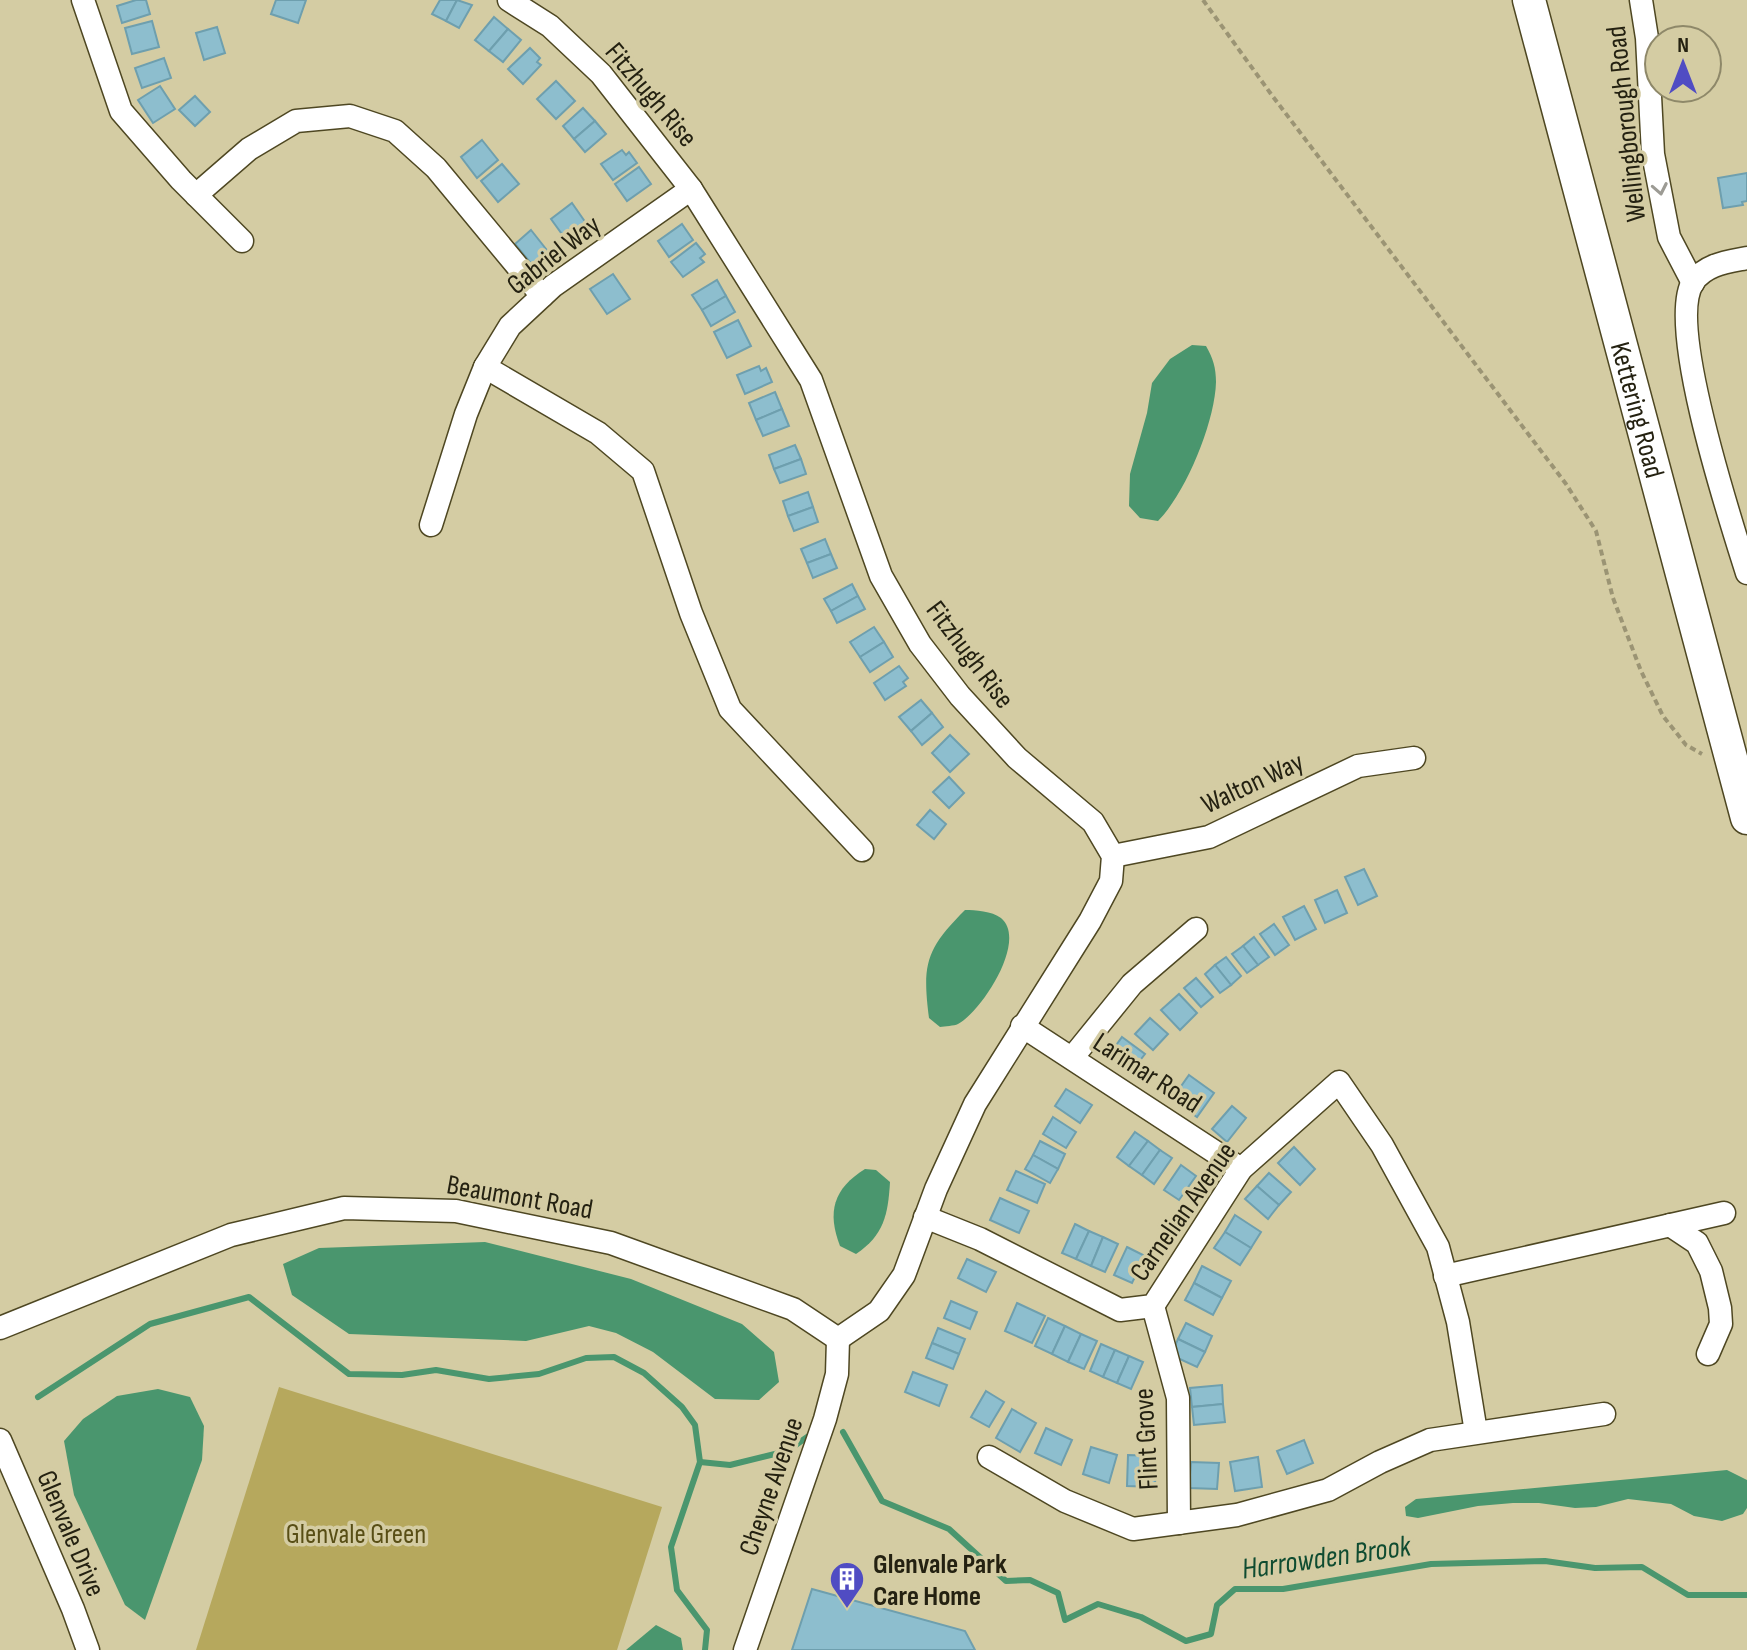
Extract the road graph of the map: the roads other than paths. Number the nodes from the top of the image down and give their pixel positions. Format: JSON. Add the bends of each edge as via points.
{"nodes":[{"id":1,"x":83,"y":0,"type":"edge"},
{"id":2,"x":509,"y":0,"type":"edge"},
{"id":3,"x":1529,"y":0,"type":"edge"},
{"id":4,"x":1641,"y":0,"type":"edge"},
{"id":5,"x":691,"y":189,"type":"junction"},
{"id":6,"x":196,"y":195,"type":"junction"},
{"id":7,"x":242,"y":241,"type":"dead end"},
{"id":8,"x":1747,"y":258,"type":"edge"},
{"id":9,"x":1693,"y":283,"type":"junction"},
{"id":10,"x":542,"y":296,"type":"junction"},
{"id":11,"x":485,"y":367,"type":"junction"},
{"id":12,"x":431,"y":525,"type":"dead end"},
{"id":13,"x":1747,"y":573,"type":"edge"},
{"id":14,"x":1414,"y":758,"type":"dead end"},
{"id":15,"x":1747,"y":818,"type":"edge"},
{"id":16,"x":862,"y":850,"type":"dead end"},
{"id":17,"x":1113,"y":856,"type":"junction"},
{"id":18,"x":1196,"y":929,"type":"dead end"},
{"id":19,"x":1022,"y":1026,"type":"junction"},
{"id":20,"x":1072,"y":1058,"type":"junction"},
{"id":21,"x":1241,"y":1169,"type":"junction"},
{"id":22,"x":1724,"y":1213,"type":"dead end"},
{"id":23,"x":925,"y":1217,"type":"junction"},
{"id":24,"x":1670,"y":1225,"type":"junction"},
{"id":25,"x":1445,"y":1276,"type":"junction"},
{"id":26,"x":1153,"y":1306,"type":"junction"},
{"id":27,"x":0,"y":1328,"type":"edge"},
{"id":28,"x":838,"y":1339,"type":"junction"},
{"id":29,"x":1708,"y":1354,"type":"dead end"},
{"id":30,"x":1604,"y":1414,"type":"dead end"},
{"id":31,"x":1476,"y":1432,"type":"junction"},
{"id":32,"x":0,"y":1440,"type":"edge"},
{"id":33,"x":989,"y":1457,"type":"dead end"},
{"id":34,"x":1179,"y":1523,"type":"junction"},
{"id":35,"x":88,"y":1650,"type":"edge"},
{"id":36,"x":745,"y":1650,"type":"edge"}],
"edges":[{"from":1,"to":6,"type":"street","via":[[121,111]]},
{"from":2,"to":5,"type":"street","name":"Fitzhugh Rise","via":[[550,26],[601,74]]},
{"from":3,"to":15,"type":"highway","name":"Kettering Road"},
{"from":4,"to":9,"type":"street","name":"Wellingborough Road","one_way":true,"via":[[1653,154],[1669,237]]},
{"from":5,"to":10,"type":"street","name":"Gabriel Way"},
{"from":5,"to":17,"type":"street","name":"Fitzhugh Rise","via":[[811,380],[881,576],[920,644],[1017,758],[1093,822]]},
{"from":6,"to":7,"type":"street"},
{"from":6,"to":10,"type":"street","via":[[249,149],[296,121],[350,116],[395,131],[436,168]]},
{"from":8,"to":9,"type":"street","via":[[1715,264]]},
{"from":9,"to":13,"type":"street","via":[[1685,314],[1695,376],[1710,453]]},
{"from":10,"to":11,"type":"street","name":"Gabriel Way","via":[[510,326]]},
{"from":11,"to":12,"type":"street","name":"Gabriel Way"},
{"from":11,"to":16,"type":"street","via":[[598,433],[643,471],[730,709]]},
{"from":14,"to":17,"type":"street","name":"Walton Way","via":[[1358,766],[1209,837]]},
{"from":17,"to":19,"type":"street","via":[[1111,881],[1090,921]]},
{"from":18,"to":20,"type":"street","via":[[1132,984]]},
{"from":19,"to":20,"type":"street","name":"Larimar Road"},
{"from":19,"to":23,"type":"street","via":[[975,1104]]},
{"from":20,"to":21,"type":"street","name":"Larimar Road"},
{"from":21,"to":25,"type":"street","name":"Carnelian Avenue","via":[[1339,1082],[1396,1170],[1438,1247]]},
{"from":21,"to":26,"type":"street","name":"Carnelian Avenue"},
{"from":22,"to":24,"type":"street"},
{"from":23,"to":26,"type":"street","name":"Carnelian Avenue","via":[[1120,1310]]},
{"from":23,"to":28,"type":"street","via":[[904,1275],[879,1311]]},
{"from":24,"to":25,"type":"street"},
{"from":24,"to":29,"type":"street","via":[[1697,1243],[1711,1271],[1721,1324]]},
{"from":25,"to":31,"type":"street"},
{"from":26,"to":34,"type":"street","name":"Flint Grove","via":[[1178,1398]]},
{"from":27,"to":28,"type":"street","name":"Beaumont Road","via":[[231,1235],[344,1208],[456,1211],[611,1243],[793,1309]]},
{"from":28,"to":36,"type":"street","name":"Cheyne Avenue","via":[[837,1374],[825,1419]]},
{"from":30,"to":31,"type":"street"},
{"from":31,"to":34,"type":"street","via":[[1430,1440],[1328,1490],[1237,1515]]},
{"from":32,"to":35,"type":"street","name":"Glenvale Drive"},
{"from":33,"to":34,"type":"street","via":[[1065,1501],[1133,1529]]}]}
